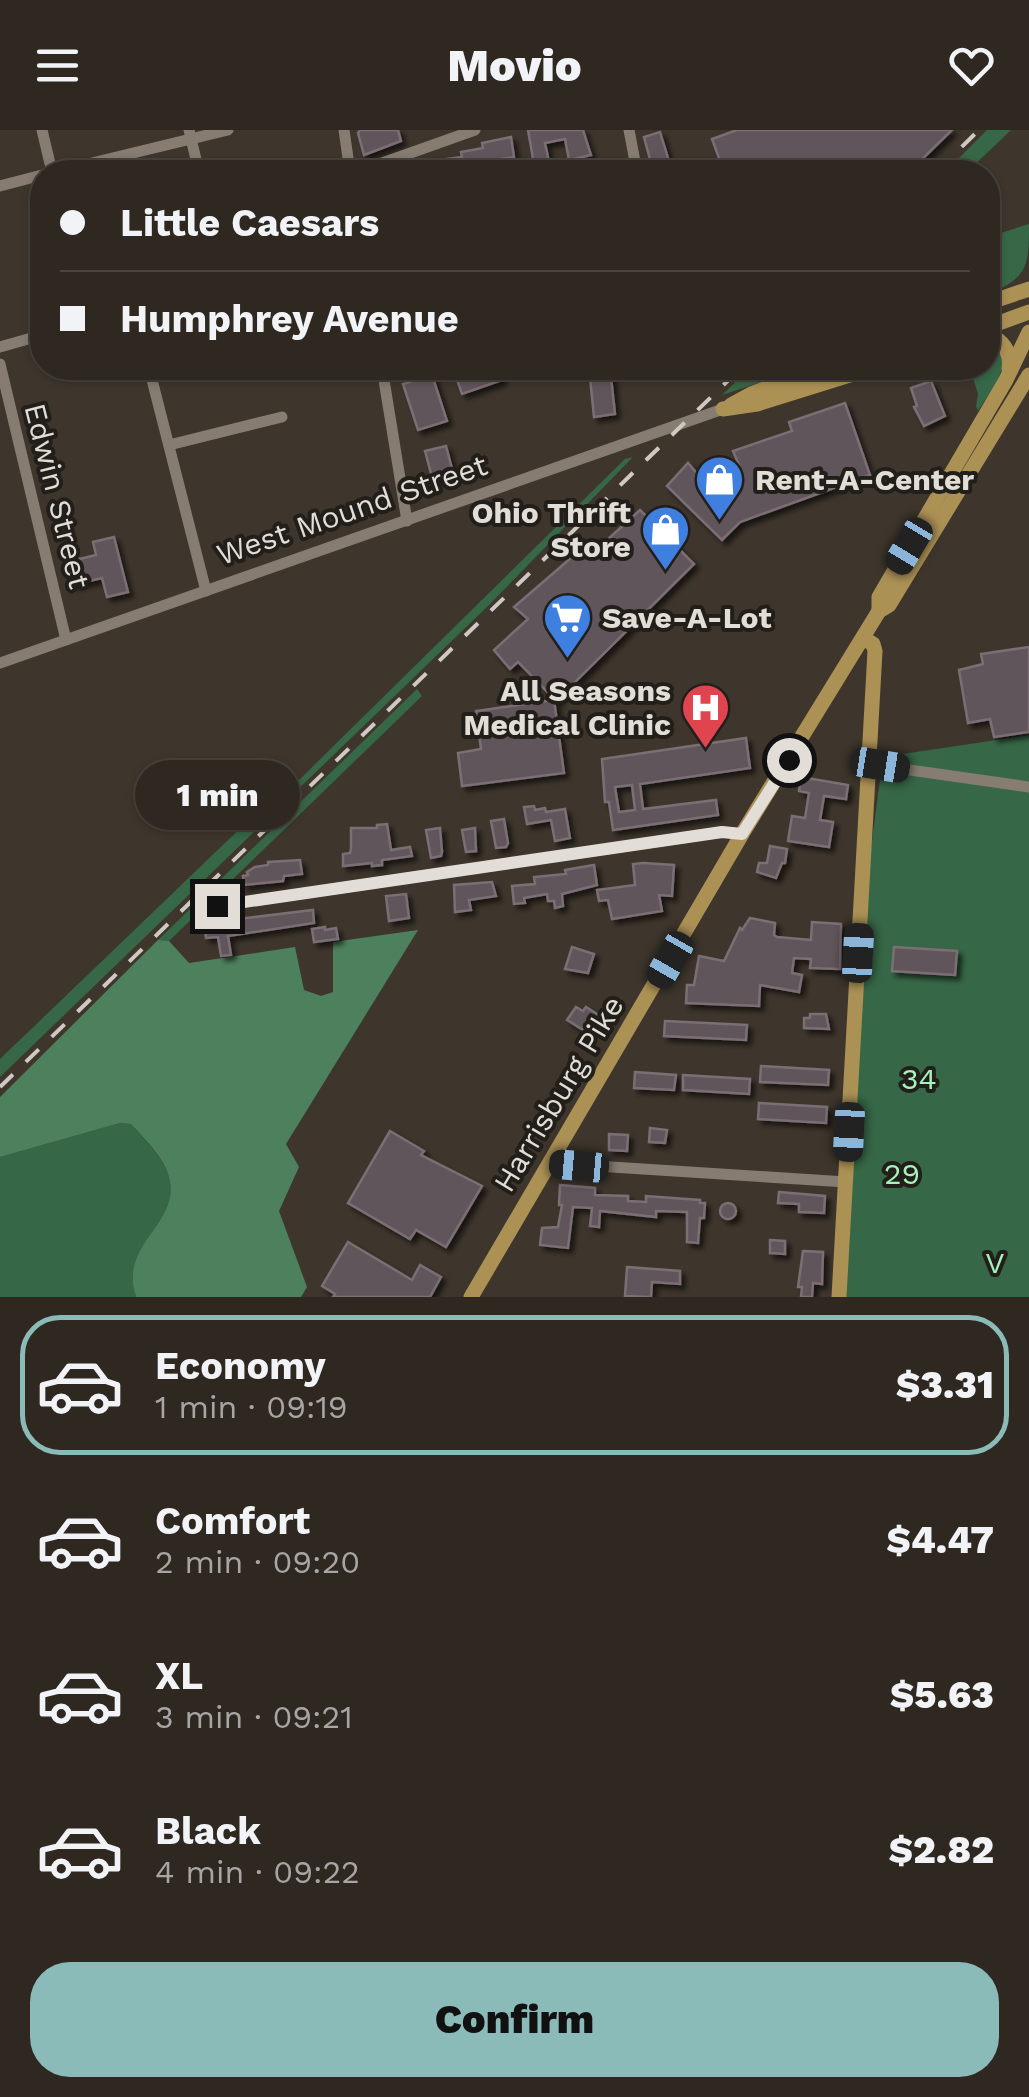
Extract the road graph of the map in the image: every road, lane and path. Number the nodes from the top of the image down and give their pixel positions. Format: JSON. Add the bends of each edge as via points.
{"nodes":[{"id":1,"x":42,"y":130,"type":"edge"},
{"id":2,"x":228,"y":130,"type":"edge"},
{"id":3,"x":344,"y":130,"type":"edge"},
{"id":4,"x":475,"y":130,"type":"edge"},
{"id":5,"x":629,"y":130,"type":"edge"},
{"id":6,"x":190,"y":134,"type":"edge"},
{"id":7,"x":50,"y":160,"type":"edge"},
{"id":8,"x":96,"y":160,"type":"edge"},
{"id":9,"x":196,"y":160,"type":"edge"},
{"id":10,"x":351,"y":160,"type":"edge"},
{"id":11,"x":389,"y":160,"type":"edge"},
{"id":12,"x":634,"y":160,"type":"edge"},
{"id":13,"x":30,"y":179,"type":"edge"},
{"id":14,"x":0,"y":186,"type":"edge"},
{"id":15,"x":1029,"y":289,"type":"edge"},
{"id":16,"x":1000,"y":299,"type":"edge"},
{"id":17,"x":1029,"y":312,"type":"edge"},
{"id":18,"x":1000,"y":325,"type":"edge"},
{"id":19,"x":1029,"y":332,"type":"edge"},
{"id":20,"x":30,"y":338,"type":"edge"},
{"id":21,"x":1000,"y":342,"type":"edge"},
{"id":22,"x":0,"y":346,"type":"edge"},
{"id":23,"x":0,"y":364,"type":"edge"},
{"id":24,"x":1029,"y":374,"type":"edge"},
{"id":25,"x":151,"y":380,"type":"edge"},
{"id":26,"x":384,"y":380,"type":"edge"},
{"id":27,"x":788,"y":380,"type":"edge"},
{"id":28,"x":833,"y":380,"type":"edge"},
{"id":29,"x":1006,"y":380,"type":"junction"},
{"id":30,"x":723,"y":410,"type":"junction"},
{"id":31,"x":282,"y":418,"type":"dead end"},
{"id":32,"x":168,"y":445,"type":"junction"},
{"id":33,"x":407,"y":521,"type":"junction"},
{"id":34,"x":206,"y":591,"type":"junction"},
{"id":35,"x":879,"y":611,"type":"junction"},
{"id":36,"x":863,"y":638,"type":"junction"},
{"id":37,"x":66,"y":640,"type":"junction"},
{"id":38,"x":0,"y":663,"type":"edge"},
{"id":39,"x":868,"y":764,"type":"junction"},
{"id":40,"x":1029,"y":787,"type":"edge"},
{"id":41,"x":742,"y":834,"type":"junction"},
{"id":42,"x":217,"y":906,"type":"dead end"},
{"id":43,"x":549,"y":1163,"type":"junction"},
{"id":44,"x":846,"y":1182,"type":"junction"},
{"id":45,"x":471,"y":1297,"type":"edge"},
{"id":46,"x":839,"y":1297,"type":"edge"}],
"edges":[{"from":1,"to":7,"type":"street"},
{"from":2,"to":6,"type":"street"},
{"from":3,"to":10,"type":"street"},
{"from":4,"to":11,"type":"street"},
{"from":5,"to":12,"type":"street"},
{"from":6,"to":8,"type":"street"},
{"from":6,"to":9,"type":"street"},
{"from":13,"to":14,"type":"street"},
{"from":15,"to":16,"type":"main road"},
{"from":17,"to":18,"type":"main road"},
{"from":19,"to":29,"type":"main road","name":"Harrisburg Pike"},
{"from":20,"to":22,"type":"street"},
{"from":21,"to":29,"type":"main road","via":[[1010,363]]},
{"from":23,"to":37,"type":"street","name":"Edwin Street"},
{"from":24,"to":35,"type":"main road","name":"Harrisburg Pike","via":[[889,605]]},
{"from":25,"to":32,"type":"street"},
{"from":26,"to":33,"type":"street"},
{"from":27,"to":30,"type":"main road","name":"West Mound Street"},
{"from":28,"to":30,"type":"main road","name":"West Mound Street"},
{"from":29,"to":35,"type":"main road","name":"Harrisburg Pike","via":[[879,596]]},
{"from":30,"to":33,"type":"street","name":"West Mound Street"},
{"from":31,"to":32,"type":"street"},
{"from":32,"to":34,"type":"street"},
{"from":33,"to":34,"type":"street","name":"West Mound Street"},
{"from":34,"to":37,"type":"street","name":"West Mound Street"},
{"from":35,"to":36,"type":"main road","name":"Harrisburg Pike"},
{"from":36,"to":39,"type":"main road","via":[[875,651]]},
{"from":36,"to":41,"type":"main road","name":"Harrisburg Pike"},
{"from":37,"to":38,"type":"street","name":"West Mound Street"},
{"from":39,"to":40,"type":"street"},
{"from":39,"to":44,"type":"main road"},
{"from":41,"to":42,"type":"street"},
{"from":41,"to":43,"type":"main road","name":"Harrisburg Pike"},
{"from":43,"to":44,"type":"street"},
{"from":43,"to":45,"type":"main road","name":"Harrisburg Pike"},
{"from":44,"to":46,"type":"main road"}]}
